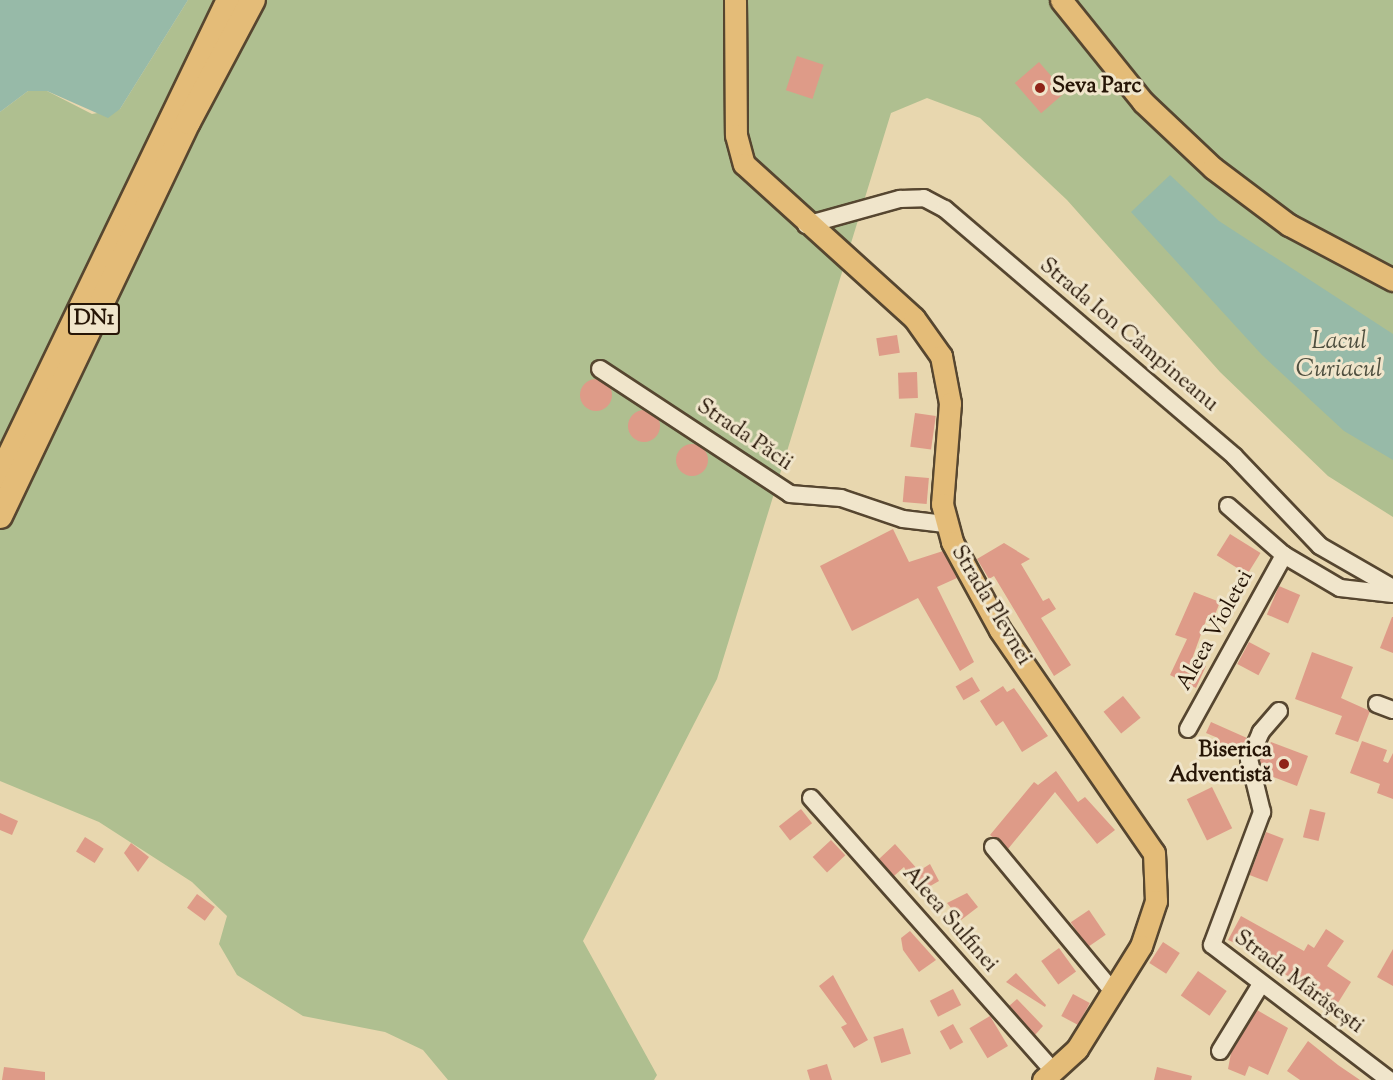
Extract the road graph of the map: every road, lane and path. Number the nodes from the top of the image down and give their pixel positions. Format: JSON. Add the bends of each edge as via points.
{"nodes":[{"id":1,"x":229,"y":0,"type":"edge"},
{"id":2,"x":253,"y":0,"type":"edge"},
{"id":3,"x":735,"y":0,"type":"edge"},
{"id":4,"x":1061,"y":0,"type":"edge"},
{"id":5,"x":806,"y":225,"type":"junction"},
{"id":6,"x":1393,"y":280,"type":"edge"},
{"id":7,"x":600,"y":369,"type":"dead end"},
{"id":8,"x":0,"y":476,"type":"edge"},
{"id":9,"x":1227,"y":506,"type":"dead end"},
{"id":10,"x":0,"y":516,"type":"edge"},
{"id":11,"x":945,"y":524,"type":"junction"},
{"id":12,"x":1284,"y":555,"type":"junction"},
{"id":13,"x":1393,"y":588,"type":"edge"},
{"id":14,"x":1393,"y":594,"type":"edge"},
{"id":15,"x":1377,"y":704,"type":"dead end"},
{"id":16,"x":1393,"y":710,"type":"edge"},
{"id":17,"x":1279,"y":711,"type":"dead end"},
{"id":18,"x":1188,"y":729,"type":"dead end"},
{"id":19,"x":812,"y":798,"type":"dead end"},
{"id":20,"x":993,"y":847,"type":"dead end"},
{"id":21,"x":1261,"y":984,"type":"junction"},
{"id":22,"x":1114,"y":993,"type":"junction"},
{"id":23,"x":1220,"y":1051,"type":"dead end"},
{"id":24,"x":1048,"y":1076,"type":"edge"},
{"id":25,"x":1389,"y":1080,"type":"edge"}],
"edges":[{"from":1,"to":8,"type":"highway","number":"DN1"},
{"from":2,"to":10,"type":"highway","number":"DN1","via":[[188,122]]},
{"from":3,"to":5,"type":"main road","name":"Strada Plevnei","via":[[739,150],[754,177]]},
{"from":4,"to":6,"type":"main road","via":[[1143,102],[1213,168],[1288,225]]},
{"from":5,"to":11,"type":"main road","name":"Strada Plevnei","via":[[914,318],[941,356],[950,404],[941,487]]},
{"from":5,"to":13,"type":"street","name":"Strada Ion Câmpineanu","via":[[900,199],[924,198],[945,209],[1234,456],[1320,546]]},
{"from":7,"to":11,"type":"street","name":"Strada Păcii","via":[[790,494],[841,498],[903,519]]},
{"from":9,"to":12,"type":"street"},
{"from":11,"to":22,"type":"main road","name":"Strada Plevnei","via":[[1000,630],[1154,853],[1158,877],[1151,924]]},
{"from":12,"to":14,"type":"street","via":[[1340,588]]},
{"from":12,"to":18,"type":"street","name":"Aleea Violetei"},
{"from":15,"to":16,"type":"street"},
{"from":17,"to":21,"type":"street","name":"Strada Mărășești","via":[[1261,732],[1249,759],[1262,812],[1211,939],[1217,952]]},
{"from":19,"to":24,"type":"street","name":"Aleea Sulfinei"},
{"from":20,"to":22,"type":"street"},
{"from":21,"to":23,"type":"street"},
{"from":21,"to":25,"type":"street","name":"Strada Mărășești"},
{"from":22,"to":24,"type":"main road","name":"Strada Plevnei","via":[[1077,1049]]}]}
